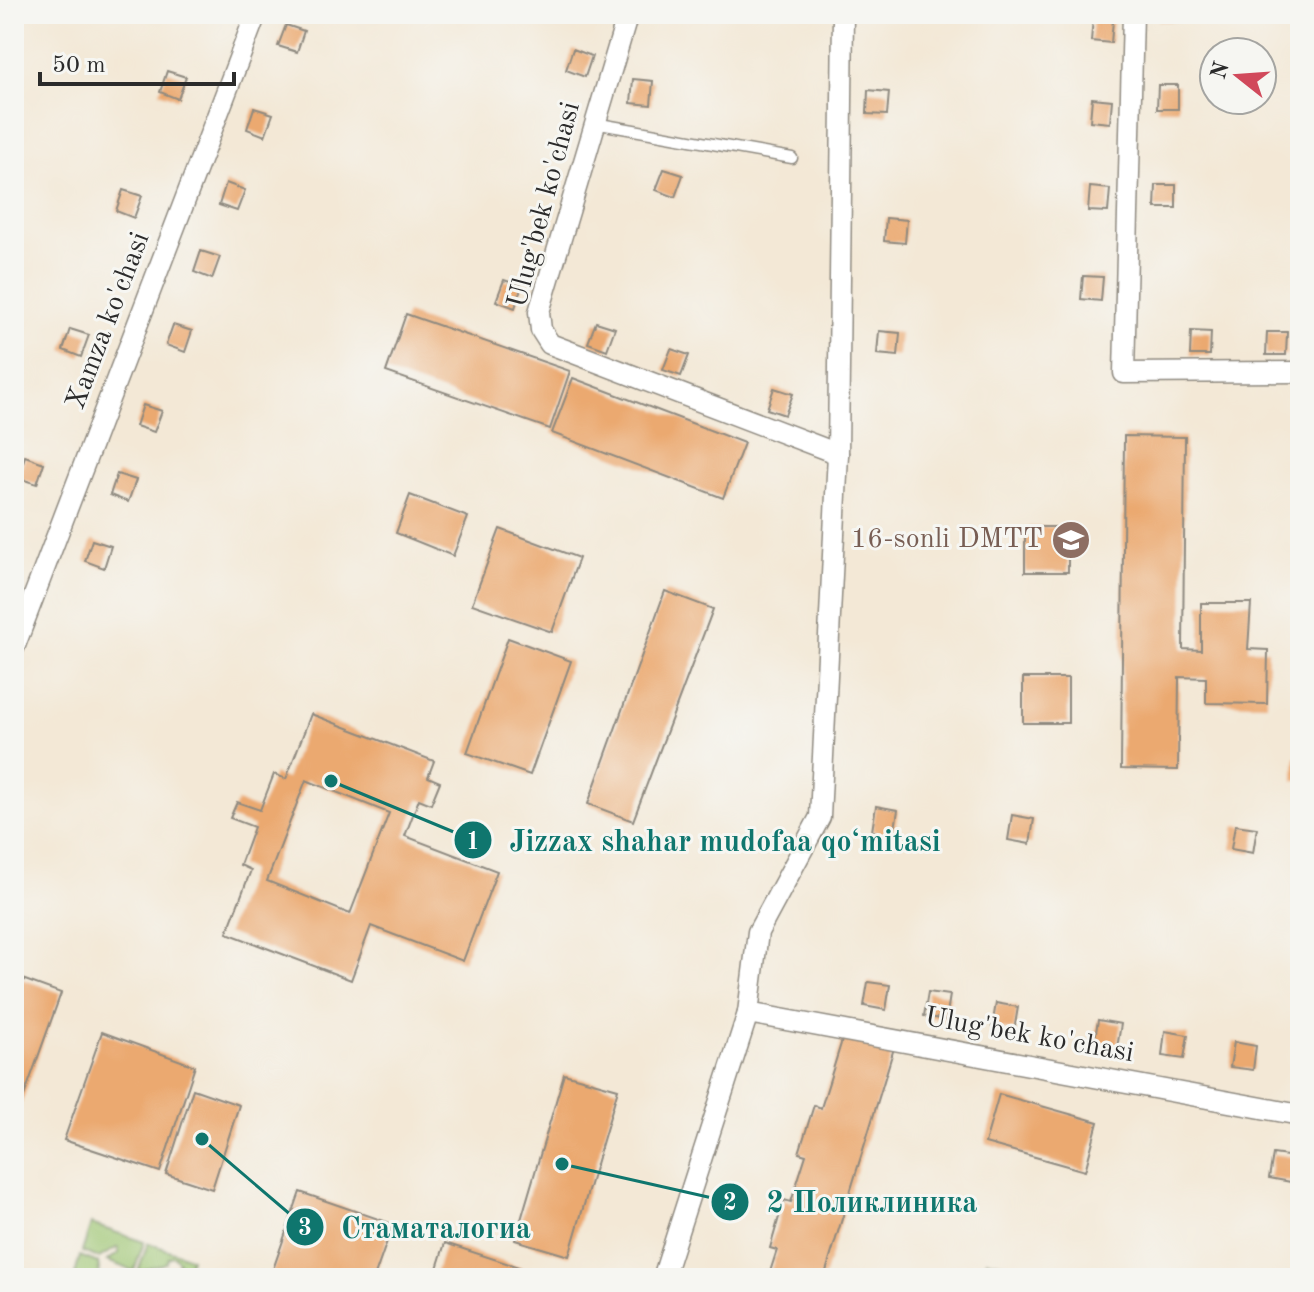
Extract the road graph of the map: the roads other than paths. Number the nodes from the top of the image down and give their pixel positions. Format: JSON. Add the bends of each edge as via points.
{"nodes":[{"id":1,"x":256,"y":14,"type":"edge"},
{"id":2,"x":628,"y":14,"type":"edge"},
{"id":3,"x":843,"y":14,"type":"edge"},
{"id":4,"x":1133,"y":14,"type":"edge"},
{"id":5,"x":594,"y":123,"type":"junction"},
{"id":6,"x":792,"y":158,"type":"dead end"},
{"id":7,"x":1300,"y":372,"type":"edge"},
{"id":8,"x":838,"y":454,"type":"junction"},
{"id":9,"x":14,"y":648,"type":"edge"},
{"id":10,"x":748,"y":1013,"type":"junction"},
{"id":11,"x":1300,"y":1115,"type":"edge"},
{"id":12,"x":663,"y":1278,"type":"edge"}],
"edges":[{"from":1,"to":9,"type":"street","name":"Xamza ko'chasi"},
{"from":2,"to":5,"type":"street","name":"Ulug'bek ko'chasi"},
{"from":3,"to":8,"type":"street"},
{"from":4,"to":7,"type":"street","via":[[1124,373]]},
{"from":5,"to":6,"type":"lane"},
{"from":5,"to":8,"type":"street","name":"Ulug'bek ko'chasi","via":[[539,312],[550,344]]},
{"from":8,"to":10,"type":"street","via":[[820,817],[758,932]]},
{"from":10,"to":11,"type":"street","name":"Ulug'bek ko'chasi"},
{"from":10,"to":12,"type":"street"}]}
